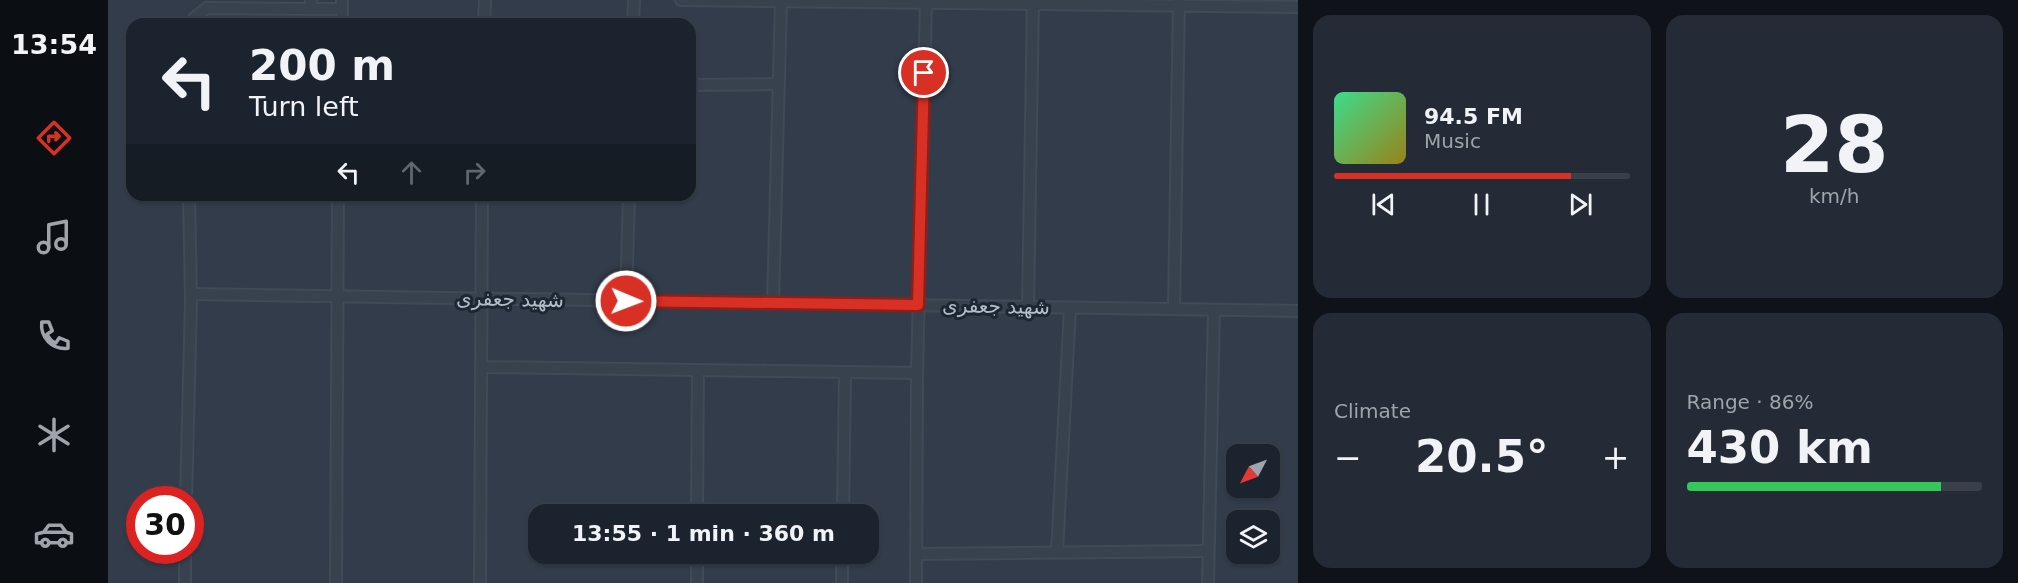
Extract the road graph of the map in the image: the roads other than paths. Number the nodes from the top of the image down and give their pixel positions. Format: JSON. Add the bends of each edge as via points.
{"nodes":[{"id":1,"x":485,"y":0,"type":"edge"},
{"id":2,"x":634,"y":0,"type":"edge"},
{"id":3,"x":681,"y":0,"type":"edge"},
{"id":4,"x":746,"y":0,"type":"edge"},
{"id":5,"x":781,"y":1,"type":"edge"},
{"id":6,"x":887,"y":1,"type":"edge"},
{"id":7,"x":1033,"y":2,"type":"edge"},
{"id":8,"x":926,"y":3,"type":"junction"},
{"id":9,"x":1179,"y":3,"type":"edge"},
{"id":10,"x":311,"y":4,"type":"edge"},
{"id":11,"x":342,"y":5,"type":"edge"},
{"id":12,"x":1298,"y":7,"type":"edge"},
{"id":13,"x":194,"y":18,"type":"edge"},
{"id":14,"x":484,"y":18,"type":"edge"},
{"id":15,"x":633,"y":18,"type":"edge"},
{"id":16,"x":779,"y":84,"type":"junction"},
{"id":17,"x":696,"y":85,"type":"edge"},
{"id":18,"x":189,"y":201,"type":"edge"},
{"id":19,"x":338,"y":201,"type":"edge"},
{"id":20,"x":482,"y":201,"type":"edge"},
{"id":21,"x":629,"y":201,"type":"edge"},
{"id":22,"x":191,"y":294,"type":"junction"},
{"id":23,"x":336,"y":296,"type":"junction"},
{"id":24,"x":481,"y":298,"type":"junction"},
{"id":25,"x":626,"y":301,"type":"junction"},
{"id":26,"x":773,"y":303,"type":"junction"},
{"id":27,"x":918,"y":305,"type":"junction"},
{"id":28,"x":1028,"y":307,"type":"junction"},
{"id":29,"x":1070,"y":308,"type":"junction"},
{"id":30,"x":1174,"y":309,"type":"junction"},
{"id":31,"x":1214,"y":310,"type":"junction"},
{"id":32,"x":1298,"y":311,"type":"edge"},
{"id":33,"x":481,"y":367,"type":"junction"},
{"id":34,"x":698,"y":370,"type":"junction"},
{"id":35,"x":845,"y":372,"type":"junction"},
{"id":36,"x":917,"y":373,"type":"junction"},
{"id":37,"x":186,"y":486,"type":"edge"},
{"id":38,"x":697,"y":504,"type":"edge"},
{"id":39,"x":843,"y":504,"type":"edge"},
{"id":40,"x":1208,"y":551,"type":"junction"},
{"id":41,"x":1058,"y":552,"type":"junction"},
{"id":42,"x":916,"y":554,"type":"junction"},
{"id":43,"x":185,"y":564,"type":"edge"},
{"id":44,"x":697,"y":564,"type":"edge"},
{"id":45,"x":842,"y":564,"type":"edge"},
{"id":46,"x":184,"y":583,"type":"edge"},
{"id":47,"x":336,"y":583,"type":"edge"},
{"id":48,"x":480,"y":583,"type":"edge"},
{"id":49,"x":697,"y":583,"type":"edge"},
{"id":50,"x":842,"y":583,"type":"edge"},
{"id":51,"x":916,"y":583,"type":"edge"},
{"id":52,"x":1208,"y":583,"type":"edge"}],
"edges":[{"from":1,"to":14,"type":"street"},
{"from":2,"to":15,"type":"street"},
{"from":3,"to":4,"type":"street"},
{"from":4,"to":5,"type":"street"},
{"from":5,"to":6,"type":"street"},
{"from":5,"to":16,"type":"street"},
{"from":6,"to":8,"type":"street"},
{"from":7,"to":8,"type":"street"},
{"from":7,"to":9,"type":"street"},
{"from":7,"to":28,"type":"street"},
{"from":8,"to":27,"type":"street"},
{"from":9,"to":12,"type":"street"},
{"from":9,"to":30,"type":"street"},
{"from":10,"to":11,"type":"street"},
{"from":10,"to":13,"type":"street","via":[[207,8]]},
{"from":16,"to":17,"type":"street"},
{"from":16,"to":26,"type":"street"},
{"from":18,"to":22,"type":"street"},
{"from":19,"to":23,"type":"street"},
{"from":20,"to":24,"type":"street"},
{"from":21,"to":25,"type":"street"},
{"from":22,"to":23,"type":"street","name":"شهید جعفری"},
{"from":22,"to":37,"type":"street"},
{"from":23,"to":24,"type":"street","name":"شهید جعفری"},
{"from":23,"to":47,"type":"street"},
{"from":24,"to":25,"type":"street","name":"شهید جعفری"},
{"from":24,"to":33,"type":"street"},
{"from":25,"to":26,"type":"street","name":"شهید جعفری"},
{"from":26,"to":27,"type":"street","name":"شهید جعفری"},
{"from":27,"to":28,"type":"street","name":"شهید جعفری"},
{"from":27,"to":36,"type":"street"},
{"from":28,"to":29,"type":"street","name":"شهید جعفری"},
{"from":29,"to":30,"type":"street","name":"شهید جعفری"},
{"from":29,"to":41,"type":"street"},
{"from":30,"to":31,"type":"street","name":"شهید جعفری"},
{"from":31,"to":32,"type":"street","name":"شهید جعفری"},
{"from":31,"to":40,"type":"street"},
{"from":33,"to":34,"type":"street"},
{"from":33,"to":48,"type":"street"},
{"from":34,"to":35,"type":"street"},
{"from":34,"to":38,"type":"street"},
{"from":35,"to":36,"type":"street"},
{"from":35,"to":39,"type":"street"},
{"from":36,"to":42,"type":"street"},
{"from":40,"to":41,"type":"street"},
{"from":40,"to":52,"type":"street"},
{"from":41,"to":42,"type":"street"},
{"from":42,"to":51,"type":"street"},
{"from":43,"to":46,"type":"street"},
{"from":44,"to":49,"type":"street"},
{"from":45,"to":50,"type":"street"}]}
